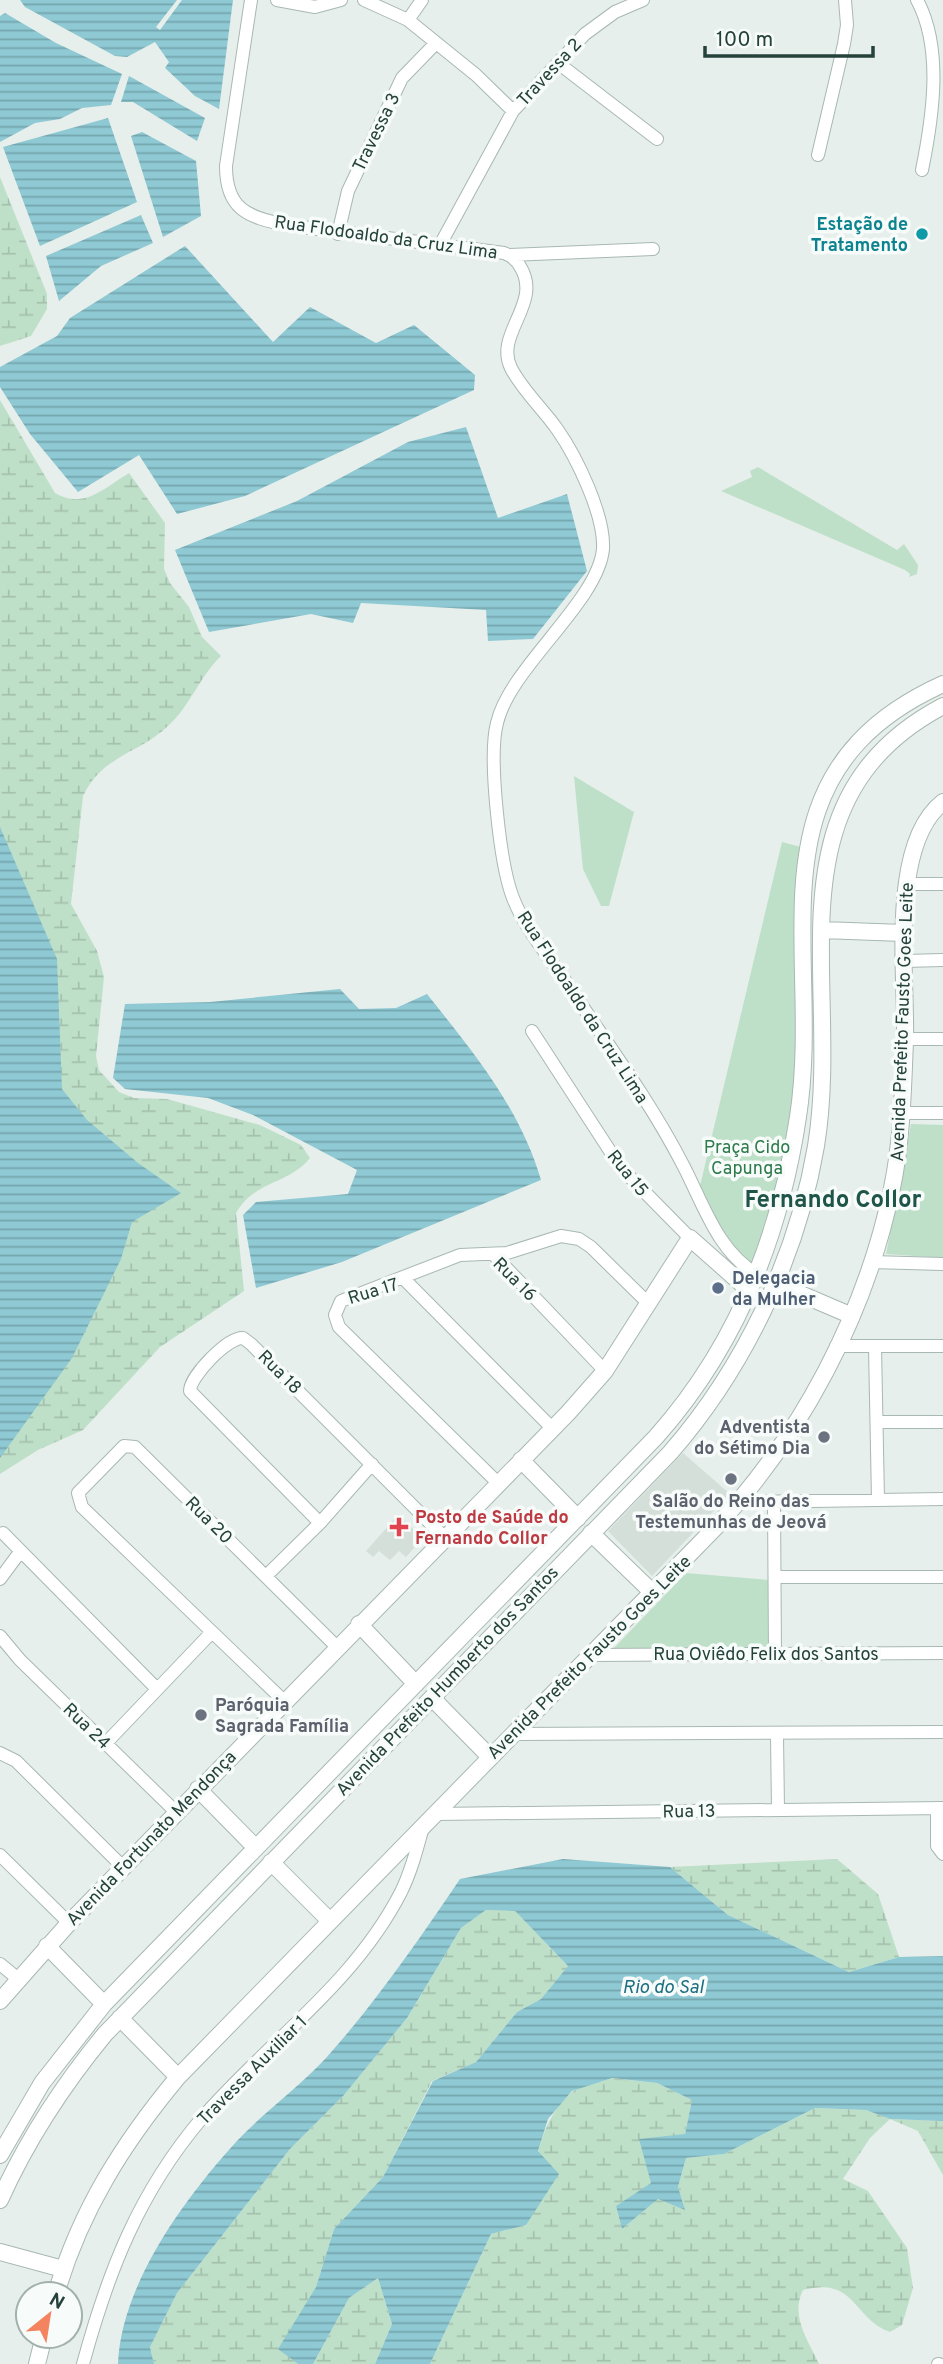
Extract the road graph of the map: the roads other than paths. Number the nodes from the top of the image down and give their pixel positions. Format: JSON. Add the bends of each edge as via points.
{"nodes":[{"id":1,"x":251,"y":0,"type":"edge"},
{"id":2,"x":277,"y":0,"type":"edge"},
{"id":3,"x":341,"y":0,"type":"edge"},
{"id":4,"x":364,"y":0,"type":"edge"},
{"id":5,"x":422,"y":0,"type":"edge"},
{"id":6,"x":643,"y":0,"type":"edge"},
{"id":7,"x":845,"y":0,"type":"edge"},
{"id":8,"x":917,"y":0,"type":"edge"},
{"id":9,"x":408,"y":20,"type":"junction"},
{"id":10,"x":436,"y":43,"type":"junction"},
{"id":11,"x":558,"y":63,"type":"junction"},
{"id":12,"x":513,"y":111,"type":"junction"},
{"id":13,"x":657,"y":139,"type":"dead end"},
{"id":14,"x":818,"y":155,"type":"dead end"},
{"id":15,"x":922,"y":170,"type":"dead end"},
{"id":16,"x":338,"y":234,"type":"junction"},
{"id":17,"x":440,"y":245,"type":"junction"},
{"id":18,"x":653,"y":249,"type":"dead end"},
{"id":19,"x":510,"y":255,"type":"junction"},
{"id":20,"x":943,"y":684,"type":"edge"},
{"id":21,"x":943,"y":706,"type":"edge"},
{"id":22,"x":941,"y":805,"type":"edge"},
{"id":23,"x":906,"y":884,"type":"junction"},
{"id":24,"x":943,"y":884,"type":"edge"},
{"id":25,"x":822,"y":930,"type":"junction"},
{"id":26,"x":903,"y":933,"type":"junction"},
{"id":27,"x":943,"y":960,"type":"edge"},
{"id":28,"x":904,"y":961,"type":"junction"},
{"id":29,"x":531,"y":1031,"type":"dead end"},
{"id":30,"x":905,"y":1039,"type":"junction"},
{"id":31,"x":943,"y":1039,"type":"edge"},
{"id":32,"x":900,"y":1113,"type":"junction"},
{"id":33,"x":943,"y":1113,"type":"edge"},
{"id":34,"x":690,"y":1238,"type":"junction"},
{"id":35,"x":493,"y":1254,"type":"junction"},
{"id":36,"x":871,"y":1262,"type":"junction"},
{"id":37,"x":943,"y":1264,"type":"edge"},
{"id":38,"x":758,"y":1275,"type":"junction"},
{"id":39,"x":404,"y":1279,"type":"junction"},
{"id":40,"x":775,"y":1283,"type":"junction"},
{"id":41,"x":751,"y":1292,"type":"junction"},
{"id":42,"x":649,"y":1304,"type":"junction"},
{"id":43,"x":850,"y":1315,"type":"junction"},
{"id":44,"x":836,"y":1346,"type":"junction"},
{"id":45,"x":943,"y":1346,"type":"edge"},
{"id":46,"x":875,"y":1348,"type":"junction"},
{"id":47,"x":605,"y":1371,"type":"junction"},
{"id":48,"x":676,"y":1414,"type":"junction"},
{"id":49,"x":877,"y":1422,"type":"junction"},
{"id":50,"x":943,"y":1422,"type":"edge"},
{"id":51,"x":553,"y":1429,"type":"junction"},
{"id":52,"x":690,"y":1431,"type":"junction"},
{"id":53,"x":521,"y":1460,"type":"junction"},
{"id":54,"x":372,"y":1464,"type":"junction"},
{"id":55,"x":497,"y":1482,"type":"junction"},
{"id":56,"x":943,"y":1499,"type":"edge"},
{"id":57,"x":878,"y":1500,"type":"junction"},
{"id":58,"x":739,"y":1502,"type":"junction"},
{"id":59,"x":774,"y":1502,"type":"junction"},
{"id":60,"x":578,"y":1518,"type":"junction"},
{"id":61,"x":320,"y":1523,"type":"junction"},
{"id":62,"x":3,"y":1533,"type":"dead end"},
{"id":63,"x":591,"y":1533,"type":"junction"},
{"id":64,"x":444,"y":1536,"type":"junction"},
{"id":65,"x":20,"y":1552,"type":"junction"},
{"id":66,"x":266,"y":1576,"type":"junction"},
{"id":67,"x":776,"y":1577,"type":"junction"},
{"id":68,"x":943,"y":1577,"type":"edge"},
{"id":69,"x":0,"y":1578,"type":"edge"},
{"id":70,"x":652,"y":1592,"type":"junction"},
{"id":71,"x":359,"y":1625,"type":"junction"},
{"id":72,"x":212,"y":1632,"type":"junction"},
{"id":73,"x":0,"y":1636,"type":"edge"},
{"id":74,"x":337,"y":1647,"type":"junction"},
{"id":75,"x":943,"y":1653,"type":"edge"},
{"id":76,"x":775,"y":1654,"type":"junction"},
{"id":77,"x":589,"y":1655,"type":"junction"},
{"id":78,"x":416,"y":1684,"type":"junction"},
{"id":79,"x":157,"y":1689,"type":"junction"},
{"id":80,"x":432,"y":1698,"type":"junction"},
{"id":81,"x":284,"y":1701,"type":"junction"},
{"id":82,"x":943,"y":1732,"type":"edge"},
{"id":83,"x":514,"y":1734,"type":"junction"},
{"id":84,"x":777,"y":1735,"type":"junction"},
{"id":85,"x":105,"y":1744,"type":"junction"},
{"id":86,"x":0,"y":1753,"type":"edge"},
{"id":87,"x":490,"y":1757,"type":"junction"},
{"id":88,"x":198,"y":1789,"type":"junction"},
{"id":89,"x":940,"y":1808,"type":"edge"},
{"id":90,"x":778,"y":1810,"type":"junction"},
{"id":91,"x":176,"y":1812,"type":"junction"},
{"id":92,"x":436,"y":1814,"type":"junction"},
{"id":93,"x":424,"y":1827,"type":"junction"},
{"id":94,"x":256,"y":1848,"type":"junction"},
{"id":95,"x":943,"y":1854,"type":"edge"},
{"id":96,"x":0,"y":1855,"type":"edge"},
{"id":97,"x":271,"y":1862,"type":"junction"},
{"id":98,"x":123,"y":1867,"type":"junction"},
{"id":99,"x":329,"y":1920,"type":"junction"},
{"id":100,"x":69,"y":1923,"type":"junction"},
{"id":101,"x":47,"y":1946,"type":"junction"},
{"id":102,"x":0,"y":1964,"type":"edge"},
{"id":103,"x":17,"y":1978,"type":"junction"},
{"id":104,"x":0,"y":2001,"type":"edge"},
{"id":105,"x":104,"y":2004,"type":"junction"},
{"id":106,"x":120,"y":2018,"type":"junction"},
{"id":107,"x":178,"y":2077,"type":"junction"},
{"id":108,"x":0,"y":2155,"type":"edge"},
{"id":109,"x":0,"y":2200,"type":"edge"},
{"id":110,"x":0,"y":2252,"type":"edge"},
{"id":111,"x":63,"y":2269,"type":"junction"},
{"id":112,"x":60,"y":2280,"type":"edge"},
{"id":113,"x":83,"y":2364,"type":"edge"}],
"edges":[{"from":1,"to":16,"type":"street","name":"Rua Flodoaldo da Cruz Lima","via":[[226,166],[228,196],[269,221]]},
{"from":2,"to":3,"type":"street","via":[[316,7]]},
{"from":4,"to":9,"type":"street"},
{"from":5,"to":9,"type":"street"},
{"from":6,"to":11,"type":"street","name":"Travessa 2","via":[[596,25]]},
{"from":7,"to":14,"type":"street","via":[[844,44]]},
{"from":8,"to":15,"type":"street","via":[[929,15],[934,34],[939,88]]},
{"from":9,"to":10,"type":"street"},
{"from":10,"to":12,"type":"street"},
{"from":10,"to":16,"type":"street","name":"Travessa 3","via":[[402,78],[348,191]]},
{"from":11,"to":12,"type":"street","name":"Travessa 2"},
{"from":11,"to":13,"type":"street"},
{"from":12,"to":17,"type":"street","name":"Travessa 2"},
{"from":16,"to":17,"type":"street","name":"Rua Flodoaldo da Cruz Lima"},
{"from":17,"to":19,"type":"street","name":"Rua Flodoaldo da Cruz Lima"},
{"from":18,"to":19,"type":"street"},
{"from":19,"to":38,"type":"street","name":"Rua Flodoaldo da Cruz Lima","via":[[523,271],[528,289],[509,343],[510,366],[570,449],[589,493],[603,551],[595,574],[514,690],[496,724],[494,758],[508,880],[527,925],[658,1121],[717,1234],[738,1261]]},
{"from":20,"to":38,"type":"street","name":"Avenida Prefeito Humberto dos Santos","via":[[898,707],[862,739],[836,773],[816,815],[802,889],[804,1033],[799,1115],[780,1208]]},
{"from":21,"to":25,"type":"street","name":"Avenida Prefeito Humberto dos Santos","via":[[882,747],[845,800],[828,850]]},
{"from":22,"to":23,"type":"street","name":"Avenida Prefeito Fausto Goes Leite","via":[[915,848]]},
{"from":23,"to":24,"type":"street"},
{"from":23,"to":26,"type":"street","name":"Avenida Prefeito Fausto Goes Leite"},
{"from":25,"to":26,"type":"street"},
{"from":25,"to":40,"type":"street","name":"Avenida Prefeito Humberto dos Santos","via":[[823,1075],[817,1135],[796,1227]]},
{"from":26,"to":28,"type":"street","name":"Avenida Prefeito Fausto Goes Leite"},
{"from":27,"to":28,"type":"street"},
{"from":28,"to":30,"type":"street","name":"Avenida Prefeito Fausto Goes Leite"},
{"from":29,"to":34,"type":"street","name":"Rua 15","via":[[621,1168]]},
{"from":30,"to":31,"type":"street"},
{"from":30,"to":32,"type":"street","name":"Avenida Prefeito Fausto Goes Leite"},
{"from":32,"to":33,"type":"street"},
{"from":32,"to":36,"type":"street","name":"Avenida Prefeito Fausto Goes Leite","via":[[892,1190]]},
{"from":34,"to":41,"type":"street","name":"Rua 15"},
{"from":34,"to":42,"type":"street","name":"Avenida Fortunato Mendonça"},
{"from":35,"to":39,"type":"street","name":"Rua 16","via":[[468,1253]]},
{"from":35,"to":42,"type":"street","via":[[507,1254],[561,1236],[579,1239]]},
{"from":35,"to":47,"type":"street","name":"Rua 16"},
{"from":36,"to":37,"type":"street"},
{"from":36,"to":43,"type":"street","name":"Avenida Prefeito Fausto Goes Leite"},
{"from":38,"to":41,"type":"street","name":"Avenida Prefeito Humberto dos Santos"},
{"from":39,"to":51,"type":"street","name":"Rua 17"},
{"from":39,"to":55,"type":"street","name":"Rua 17","via":[[344,1298],[337,1307],[336,1322]]},
{"from":40,"to":43,"type":"street"},
{"from":40,"to":52,"type":"street","name":"Avenida Prefeito Humberto dos Santos","via":[[726,1378]]},
{"from":41,"to":48,"type":"street","name":"Avenida Prefeito Humberto dos Santos","via":[[722,1346]]},
{"from":42,"to":47,"type":"street","name":"Avenida Fortunato Mendonça"},
{"from":43,"to":44,"type":"street","name":"Avenida Prefeito Fausto Goes Leite"},
{"from":44,"to":46,"type":"street"},
{"from":44,"to":58,"type":"street","name":"Avenida Prefeito Fausto Goes Leite","via":[[801,1416]]},
{"from":45,"to":46,"type":"street"},
{"from":46,"to":49,"type":"street"},
{"from":47,"to":51,"type":"street","name":"Avenida Fortunato Mendonça"},
{"from":48,"to":52,"type":"street"},
{"from":48,"to":60,"type":"street","name":"Avenida Prefeito Humberto dos Santos"},
{"from":49,"to":50,"type":"street"},
{"from":49,"to":57,"type":"street"},
{"from":51,"to":53,"type":"street","name":"Avenida Fortunato Mendonça"},
{"from":52,"to":63,"type":"street","name":"Avenida Prefeito Humberto dos Santos"},
{"from":53,"to":55,"type":"street","name":"Avenida Fortunato Mendonça"},
{"from":53,"to":60,"type":"street"},
{"from":54,"to":61,"type":"street"},
{"from":54,"to":61,"type":"street","name":"Rua 18","via":[[245,1339],[233,1339],[194,1377],[190,1390],[196,1400]]},
{"from":54,"to":64,"type":"street","name":"Rua 18"},
{"from":55,"to":64,"type":"street","name":"Avenida Fortunato Mendonça"},
{"from":56,"to":57,"type":"street"},
{"from":57,"to":59,"type":"street"},
{"from":58,"to":59,"type":"street"},
{"from":58,"to":70,"type":"street","name":"Avenida Prefeito Fausto Goes Leite"},
{"from":59,"to":67,"type":"street"},
{"from":60,"to":78,"type":"street","name":"Avenida Prefeito Humberto dos Santos"},
{"from":61,"to":66,"type":"street"},
{"from":62,"to":65,"type":"street"},
{"from":63,"to":70,"type":"street"},
{"from":63,"to":80,"type":"street","name":"Avenida Prefeito Humberto dos Santos"},
{"from":64,"to":71,"type":"street","name":"Avenida Fortunato Mendonça"},
{"from":65,"to":69,"type":"street"},
{"from":65,"to":79,"type":"street"},
{"from":66,"to":72,"type":"street","name":"Rua 20","via":[[135,1447],[120,1450],[79,1492],[85,1510]]},
{"from":66,"to":74,"type":"street","name":"Rua 20"},
{"from":67,"to":68,"type":"street"},
{"from":67,"to":76,"type":"street"},
{"from":70,"to":77,"type":"street","name":"Avenida Prefeito Fausto Goes Leite"},
{"from":71,"to":74,"type":"street","name":"Avenida Fortunato Mendonça"},
{"from":71,"to":78,"type":"street"},
{"from":72,"to":79,"type":"street"},
{"from":72,"to":81,"type":"street"},
{"from":73,"to":85,"type":"street","name":"Rua 24"},
{"from":74,"to":81,"type":"street","name":"Avenida Fortunato Mendonça"},
{"from":75,"to":76,"type":"street","name":"Rua Oviêdo Felix dos Santos"},
{"from":76,"to":77,"type":"street","name":"Rua Oviêdo Felix dos Santos"},
{"from":77,"to":83,"type":"street","name":"Avenida Prefeito Fausto Goes Leite"},
{"from":78,"to":94,"type":"street","name":"Avenida Prefeito Humberto dos Santos"},
{"from":79,"to":85,"type":"street"},
{"from":80,"to":87,"type":"street"},
{"from":80,"to":97,"type":"street","name":"Avenida Prefeito Humberto dos Santos"},
{"from":81,"to":88,"type":"street","name":"Avenida Fortunato Mendonça"},
{"from":82,"to":84,"type":"street"},
{"from":83,"to":84,"type":"street"},
{"from":83,"to":87,"type":"street","name":"Avenida Prefeito Fausto Goes Leite"},
{"from":84,"to":90,"type":"street"},
{"from":85,"to":91,"type":"street","name":"Rua 24"},
{"from":86,"to":98,"type":"street","via":[[16,1761]]},
{"from":87,"to":92,"type":"street","name":"Avenida Prefeito Fausto Goes Leite"},
{"from":88,"to":91,"type":"street","name":"Avenida Fortunato Mendonça"},
{"from":88,"to":94,"type":"street"},
{"from":89,"to":90,"type":"street","name":"Rua 13"},
{"from":89,"to":95,"type":"street","via":[[937,1846]]},
{"from":90,"to":92,"type":"street","name":"Rua 13"},
{"from":91,"to":98,"type":"street","name":"Avenida Fortunato Mendonça"},
{"from":92,"to":93,"type":"street","name":"Avenida Prefeito Fausto Goes Leite"},
{"from":93,"to":99,"type":"street","name":"Avenida Prefeito Fausto Goes Leite"},
{"from":93,"to":113,"type":"street","name":"Travessa Auxiliar 1","via":[[407,1880],[379,1930],[321,2000],[202,2119],[154,2186],[113,2265]]},
{"from":94,"to":105,"type":"street","name":"Avenida Prefeito Humberto dos Santos"},
{"from":96,"to":100,"type":"street"},
{"from":97,"to":99,"type":"street"},
{"from":97,"to":106,"type":"street","name":"Avenida Prefeito Humberto dos Santos"},
{"from":98,"to":100,"type":"street","name":"Avenida Fortunato Mendonça"},
{"from":99,"to":107,"type":"street","name":"Avenida Prefeito Fausto Goes Leite"},
{"from":100,"to":101,"type":"street","name":"Avenida Fortunato Mendonça"},
{"from":101,"to":103,"type":"street","name":"Avenida Fortunato Mendonça"},
{"from":101,"to":105,"type":"street"},
{"from":102,"to":103,"type":"street"},
{"from":103,"to":104,"type":"street","name":"Avenida Fortunato Mendonça"},
{"from":105,"to":108,"type":"street","name":"Avenida Prefeito Humberto dos Santos","via":[[43,2082]]},
{"from":106,"to":107,"type":"street"},
{"from":106,"to":109,"type":"street","name":"Avenida Prefeito Humberto dos Santos","via":[[54,2101]]},
{"from":107,"to":111,"type":"street","name":"Avenida Prefeito Fausto Goes Leite","via":[[107,2172]]},
{"from":110,"to":111,"type":"street"},
{"from":111,"to":112,"type":"street","name":"Avenida Prefeito Fausto Goes Leite"}]}
